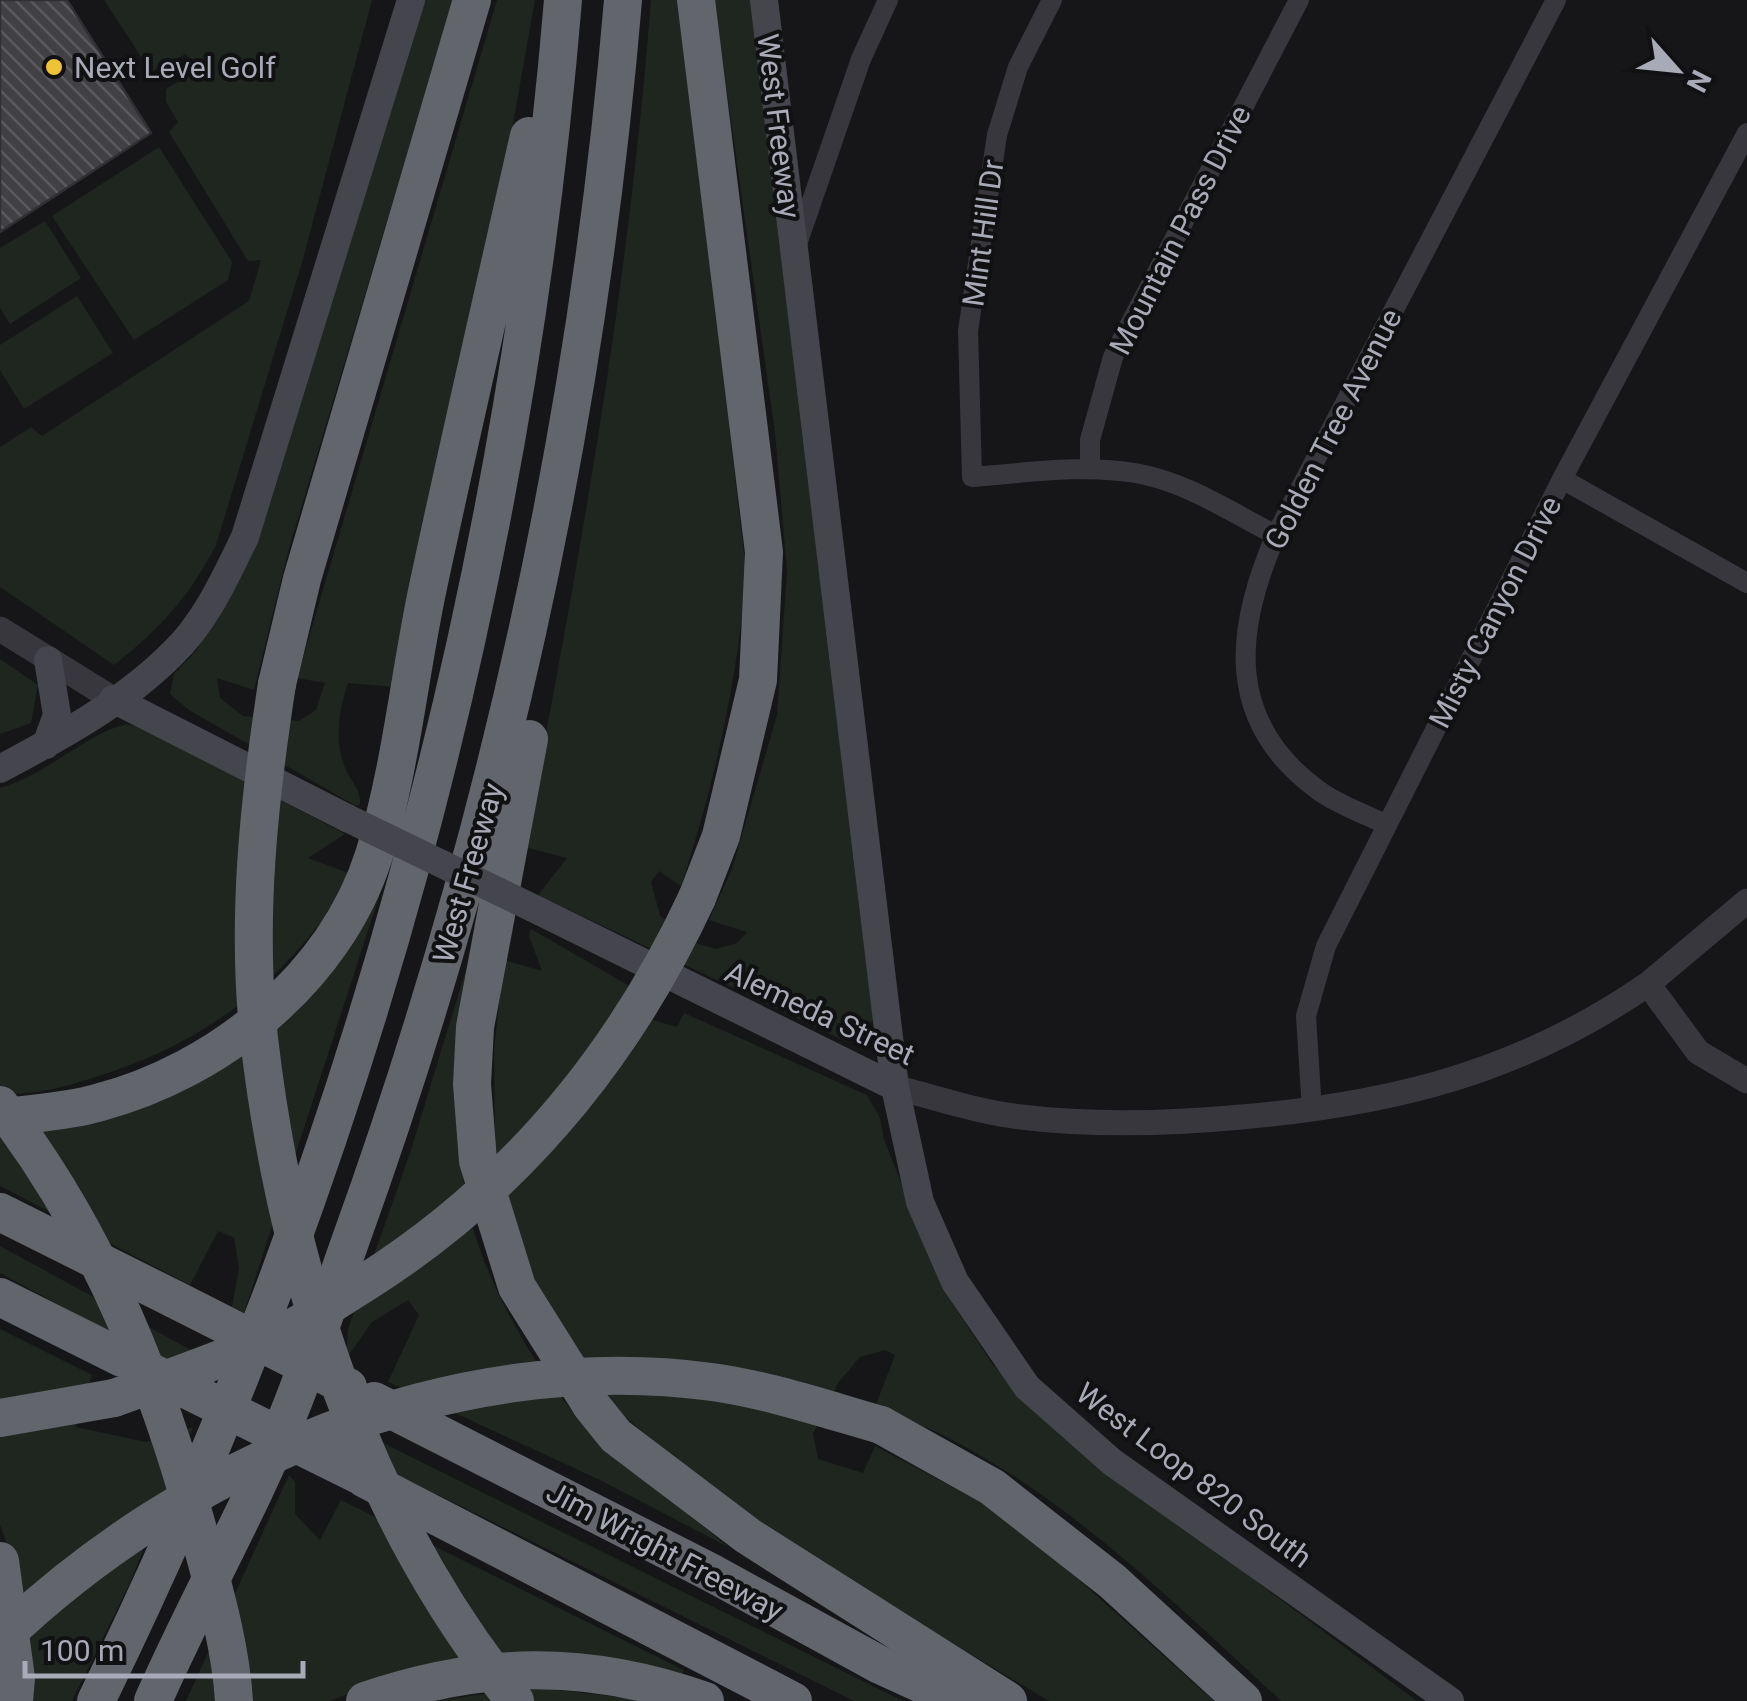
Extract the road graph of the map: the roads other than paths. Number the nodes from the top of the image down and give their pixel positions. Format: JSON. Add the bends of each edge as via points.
{"nodes":[{"id":1,"x":412,"y":0,"type":"edge"},
{"id":2,"x":472,"y":0,"type":"edge"},
{"id":3,"x":563,"y":0,"type":"edge"},
{"id":4,"x":623,"y":0,"type":"edge"},
{"id":5,"x":696,"y":0,"type":"edge"},
{"id":6,"x":764,"y":0,"type":"edge"},
{"id":7,"x":888,"y":0,"type":"edge"},
{"id":8,"x":1052,"y":0,"type":"edge"},
{"id":9,"x":1299,"y":0,"type":"edge"},
{"id":10,"x":1556,"y":0,"type":"edge"},
{"id":11,"x":560,"y":38,"type":"junction"},
{"id":12,"x":1747,"y":133,"type":"edge"},
{"id":13,"x":795,"y":251,"type":"junction"},
{"id":14,"x":1090,"y":468,"type":"junction"},
{"id":15,"x":1562,"y":479,"type":"junction"},
{"id":16,"x":1276,"y":535,"type":"junction"},
{"id":17,"x":549,"y":548,"type":"junction"},
{"id":18,"x":1747,"y":583,"type":"edge"},
{"id":19,"x":0,"y":629,"type":"edge"},
{"id":20,"x":48,"y":660,"type":"junction"},
{"id":21,"x":113,"y":700,"type":"junction"},
{"id":22,"x":46,"y":744,"type":"junction"},
{"id":23,"x":0,"y":769,"type":"edge"},
{"id":24,"x":1387,"y":825,"type":"junction"},
{"id":25,"x":1747,"y":901,"type":"edge"},
{"id":26,"x":1648,"y":984,"type":"junction"},
{"id":27,"x":1747,"y":1081,"type":"edge"},
{"id":28,"x":895,"y":1087,"type":"junction"},
{"id":29,"x":0,"y":1105,"type":"edge"},
{"id":30,"x":1312,"y":1111,"type":"junction"},
{"id":31,"x":0,"y":1118,"type":"edge"},
{"id":32,"x":0,"y":1212,"type":"edge"},
{"id":33,"x":0,"y":1298,"type":"edge"},
{"id":34,"x":0,"y":1418,"type":"edge"},
{"id":35,"x":0,"y":1561,"type":"edge"},
{"id":36,"x":0,"y":1640,"type":"edge"},
{"id":37,"x":14,"y":1701,"type":"edge"},
{"id":38,"x":96,"y":1701,"type":"edge"},
{"id":39,"x":153,"y":1701,"type":"edge"},
{"id":40,"x":234,"y":1701,"type":"edge"},
{"id":41,"x":365,"y":1701,"type":"edge"},
{"id":42,"x":516,"y":1701,"type":"edge"},
{"id":43,"x":705,"y":1701,"type":"edge"},
{"id":44,"x":793,"y":1701,"type":"edge"},
{"id":45,"x":958,"y":1701,"type":"edge"},
{"id":46,"x":1008,"y":1701,"type":"edge"},
{"id":47,"x":1243,"y":1701,"type":"edge"},
{"id":48,"x":1450,"y":1701,"type":"edge"}],
"edges":[{"from":1,"to":21,"type":"main road","via":[[245,538],[221,587],[172,654]]},
{"from":2,"to":42,"type":"highway","bridge":true,"via":[[302,579],[278,684],[257,853],[258,997],[270,1112],[293,1227],[334,1371],[413,1547],[477,1654]]},
{"from":3,"to":11,"type":"highway","name":"West Freeway"},
{"from":4,"to":17,"type":"highway","name":"West Freeway","via":[[585,332]]},
{"from":5,"to":34,"type":"highway","bridge":true,"via":[[764,552],[758,680],[720,836],[667,963],[595,1076],[546,1136],[400,1262],[295,1326],[216,1360],[114,1398]]},
{"from":6,"to":13,"type":"main road","name":"West Freeway"},
{"from":7,"to":13,"type":"street","via":[[860,59]]},
{"from":8,"to":14,"type":"street","name":"Mint Hill Dr","via":[[1018,67],[997,135],[968,331],[972,477]]},
{"from":9,"to":14,"type":"street","name":"Mountain Pass Drive","via":[[1113,357],[1090,440]]},
{"from":10,"to":16,"type":"street","name":"Golden Tree Avenue"},
{"from":11,"to":31,"type":"highway","via":[[538,95],[427,591],[394,774],[374,856],[348,916],[304,975],[238,1037],[198,1063],[97,1104]]},
{"from":11,"to":38,"type":"highway","name":"West Freeway","via":[[519,372],[433,784],[361,1039],[280,1278]]},
{"from":12,"to":15,"type":"street","name":"Misty Canyon Drive"},
{"from":13,"to":28,"type":"main road","name":"West Freeway"},
{"from":14,"to":16,"type":"street","via":[[1181,486]]},
{"from":15,"to":18,"type":"street"},
{"from":15,"to":24,"type":"street","name":"Misty Canyon Drive"},
{"from":16,"to":24,"type":"street","name":"Golden Tree Avenue","via":[[1258,576],[1244,648],[1244,682],[1260,725],[1284,759],[1320,791]]},
{"from":17,"to":39,"type":"highway","name":"West Freeway","via":[[483,828],[405,1092],[288,1416]]},
{"from":17,"to":46,"type":"highway","via":[[554,598],[475,1026],[472,1084],[478,1162],[517,1287],[616,1436],[748,1536]]},
{"from":19,"to":20,"type":"street","name":"Alemeda Street"},
{"from":20,"to":21,"type":"street","name":"Alemeda Street"},
{"from":20,"to":22,"type":"main road","via":[[57,714]]},
{"from":21,"to":22,"type":"main road"},
{"from":21,"to":28,"type":"main road","name":"Alemeda Street","bridge":true},
{"from":22,"to":23,"type":"main road"},
{"from":24,"to":30,"type":"street","name":"Misty Canyon Drive","via":[[1315,979],[1306,1016]]},
{"from":25,"to":26,"type":"street","name":"Alemeda Street"},
{"from":26,"to":27,"type":"street","via":[[1698,1052]]},
{"from":26,"to":30,"type":"street","name":"Alemeda Street","via":[[1604,1014],[1500,1065],[1431,1088]]},
{"from":28,"to":30,"type":"street","name":"Alemeda Street","via":[[1020,1117],[1140,1126]]},
{"from":28,"to":48,"type":"main road","name":"West Loop 820 South","via":[[907,1160],[955,1282],[1027,1387],[1112,1462]]},
{"from":29,"to":40,"type":"highway","bridge":true,"via":[[85,1235],[146,1364],[206,1558]]},
{"from":32,"to":45,"type":"highway","name":"Jim Wright Freeway","bridge":true},
{"from":33,"to":44,"type":"highway","bridge":true},
{"from":35,"to":37,"type":"highway"},
{"from":36,"to":47,"type":"highway","bridge":true,"via":[[42,1599],[129,1534],[318,1436],[441,1396],[538,1378],[635,1376],[712,1382],[881,1426],[992,1487],[1112,1582]]},
{"from":41,"to":43,"type":"highway","via":[[462,1673],[569,1669]]}]}
